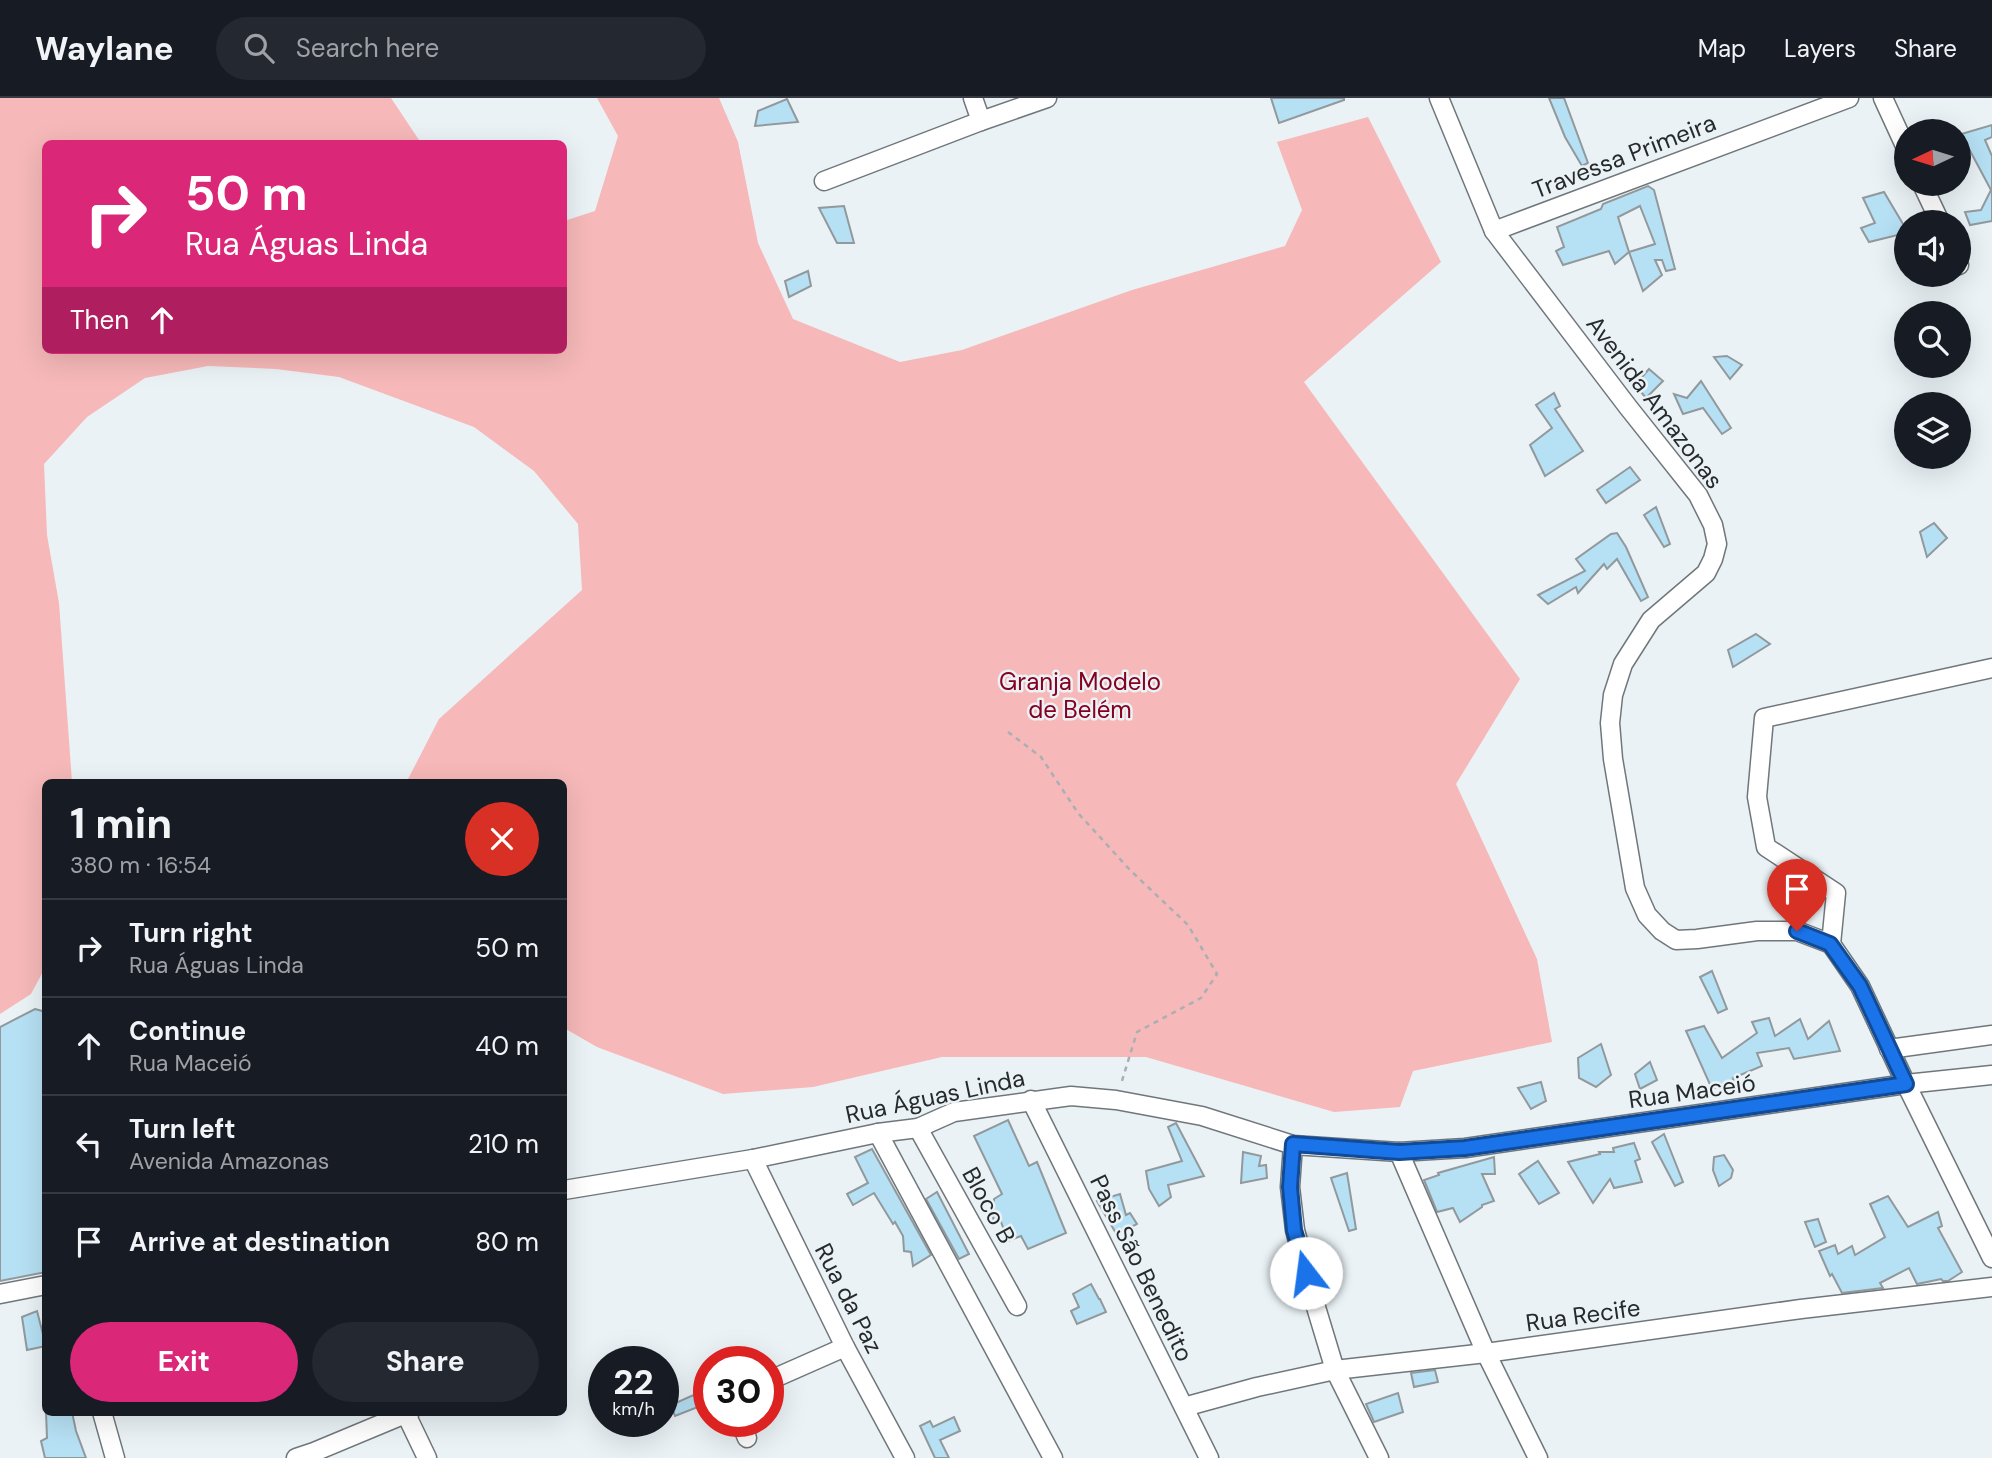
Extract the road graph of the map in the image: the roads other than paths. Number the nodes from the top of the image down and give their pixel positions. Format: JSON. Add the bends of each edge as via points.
{"nodes":[{"id":1,"x":973,"y":98,"type":"edge"},
{"id":2,"x":1047,"y":98,"type":"edge"},
{"id":3,"x":1439,"y":98,"type":"edge"},
{"id":4,"x":1849,"y":98,"type":"edge"},
{"id":5,"x":1883,"y":98,"type":"edge"},
{"id":6,"x":981,"y":121,"type":"junction"},
{"id":7,"x":1894,"y":122,"type":"edge"},
{"id":8,"x":824,"y":181,"type":"dead end"},
{"id":9,"x":1494,"y":231,"type":"junction"},
{"id":10,"x":1992,"y":668,"type":"edge"},
{"id":11,"x":1830,"y":944,"type":"junction"},
{"id":12,"x":1992,"y":1035,"type":"edge"},
{"id":13,"x":1889,"y":1049,"type":"junction"},
{"id":14,"x":1992,"y":1075,"type":"edge"},
{"id":15,"x":1906,"y":1084,"type":"junction"},
{"id":16,"x":1031,"y":1100,"type":"junction"},
{"id":17,"x":918,"y":1128,"type":"junction"},
{"id":18,"x":878,"y":1133,"type":"junction"},
{"id":19,"x":1293,"y":1144,"type":"junction"},
{"id":20,"x":1399,"y":1152,"type":"junction"},
{"id":21,"x":753,"y":1159,"type":"junction"},
{"id":22,"x":567,"y":1190,"type":"edge"},
{"id":23,"x":1992,"y":1258,"type":"edge"},
{"id":24,"x":42,"y":1286,"type":"edge"},
{"id":25,"x":1992,"y":1287,"type":"edge"},
{"id":26,"x":0,"y":1294,"type":"edge"},
{"id":27,"x":1017,"y":1306,"type":"dead end"},
{"id":28,"x":845,"y":1348,"type":"junction"},
{"id":29,"x":1486,"y":1353,"type":"junction"},
{"id":30,"x":1335,"y":1370,"type":"junction"},
{"id":31,"x":784,"y":1374,"type":"edge"},
{"id":32,"x":1184,"y":1407,"type":"junction"},
{"id":33,"x":103,"y":1416,"type":"edge"},
{"id":34,"x":400,"y":1416,"type":"edge"},
{"id":35,"x":408,"y":1416,"type":"edge"},
{"id":36,"x":116,"y":1458,"type":"edge"},
{"id":37,"x":296,"y":1458,"type":"edge"},
{"id":38,"x":427,"y":1458,"type":"edge"},
{"id":39,"x":905,"y":1458,"type":"edge"},
{"id":40,"x":1053,"y":1458,"type":"edge"},
{"id":41,"x":1209,"y":1458,"type":"edge"},
{"id":42,"x":1380,"y":1458,"type":"edge"},
{"id":43,"x":1538,"y":1458,"type":"edge"}],
"edges":[{"from":1,"to":6,"type":"street"},
{"from":2,"to":6,"type":"street"},
{"from":3,"to":9,"type":"street","name":"Avenida Amazonas"},
{"from":4,"to":9,"type":"street","name":"Travessa Primeira"},
{"from":5,"to":7,"type":"street"},
{"from":6,"to":8,"type":"street"},
{"from":9,"to":11,"type":"street","name":"Avenida Amazonas","via":[[1698,495],[1713,525],[1717,544],[1706,573],[1651,620],[1623,664],[1613,695],[1613,759],[1635,888],[1647,915],[1676,940],[1797,931]]},
{"from":10,"to":11,"type":"street","via":[[1764,718],[1757,797],[1766,847],[1836,893]]},
{"from":11,"to":13,"type":"street","via":[[1860,986]]},
{"from":12,"to":13,"type":"street"},
{"from":13,"to":15,"type":"street"},
{"from":14,"to":15,"type":"street","name":"Rua Maceió"},
{"from":15,"to":20,"type":"street","name":"Rua Maceió","via":[[1465,1148]]},
{"from":15,"to":23,"type":"street"},
{"from":16,"to":17,"type":"street","name":"Rua Águas Linda","via":[[954,1112]]},
{"from":16,"to":19,"type":"street","name":"Rua Águas Linda","via":[[1071,1096],[1116,1100],[1202,1116]]},
{"from":16,"to":32,"type":"street","name":"Pass São Benedito"},
{"from":17,"to":18,"type":"street","name":"Rua Águas Linda"},
{"from":17,"to":27,"type":"street","name":"Bloco B"},
{"from":18,"to":21,"type":"street","name":"Rua Águas Linda"},
{"from":18,"to":40,"type":"street"},
{"from":19,"to":20,"type":"street","name":"Rua Águas Linda"},
{"from":19,"to":30,"type":"street","via":[[1294,1230]]},
{"from":20,"to":29,"type":"street"},
{"from":21,"to":22,"type":"street","name":"Rua Águas Linda"},
{"from":21,"to":28,"type":"street","name":"Rua da Paz"},
{"from":24,"to":26,"type":"street"},
{"from":25,"to":29,"type":"street","name":"Rua Recife"},
{"from":28,"to":31,"type":"street"},
{"from":28,"to":39,"type":"street","name":"Rua da Paz"},
{"from":29,"to":30,"type":"street","name":"Rua Recife"},
{"from":29,"to":43,"type":"street"},
{"from":30,"to":32,"type":"street","name":"Rua Recife"},
{"from":30,"to":42,"type":"street"},
{"from":32,"to":41,"type":"street","name":"Pass São Benedito"},
{"from":33,"to":36,"type":"street"},
{"from":34,"to":37,"type":"street"},
{"from":35,"to":38,"type":"street"}]}
